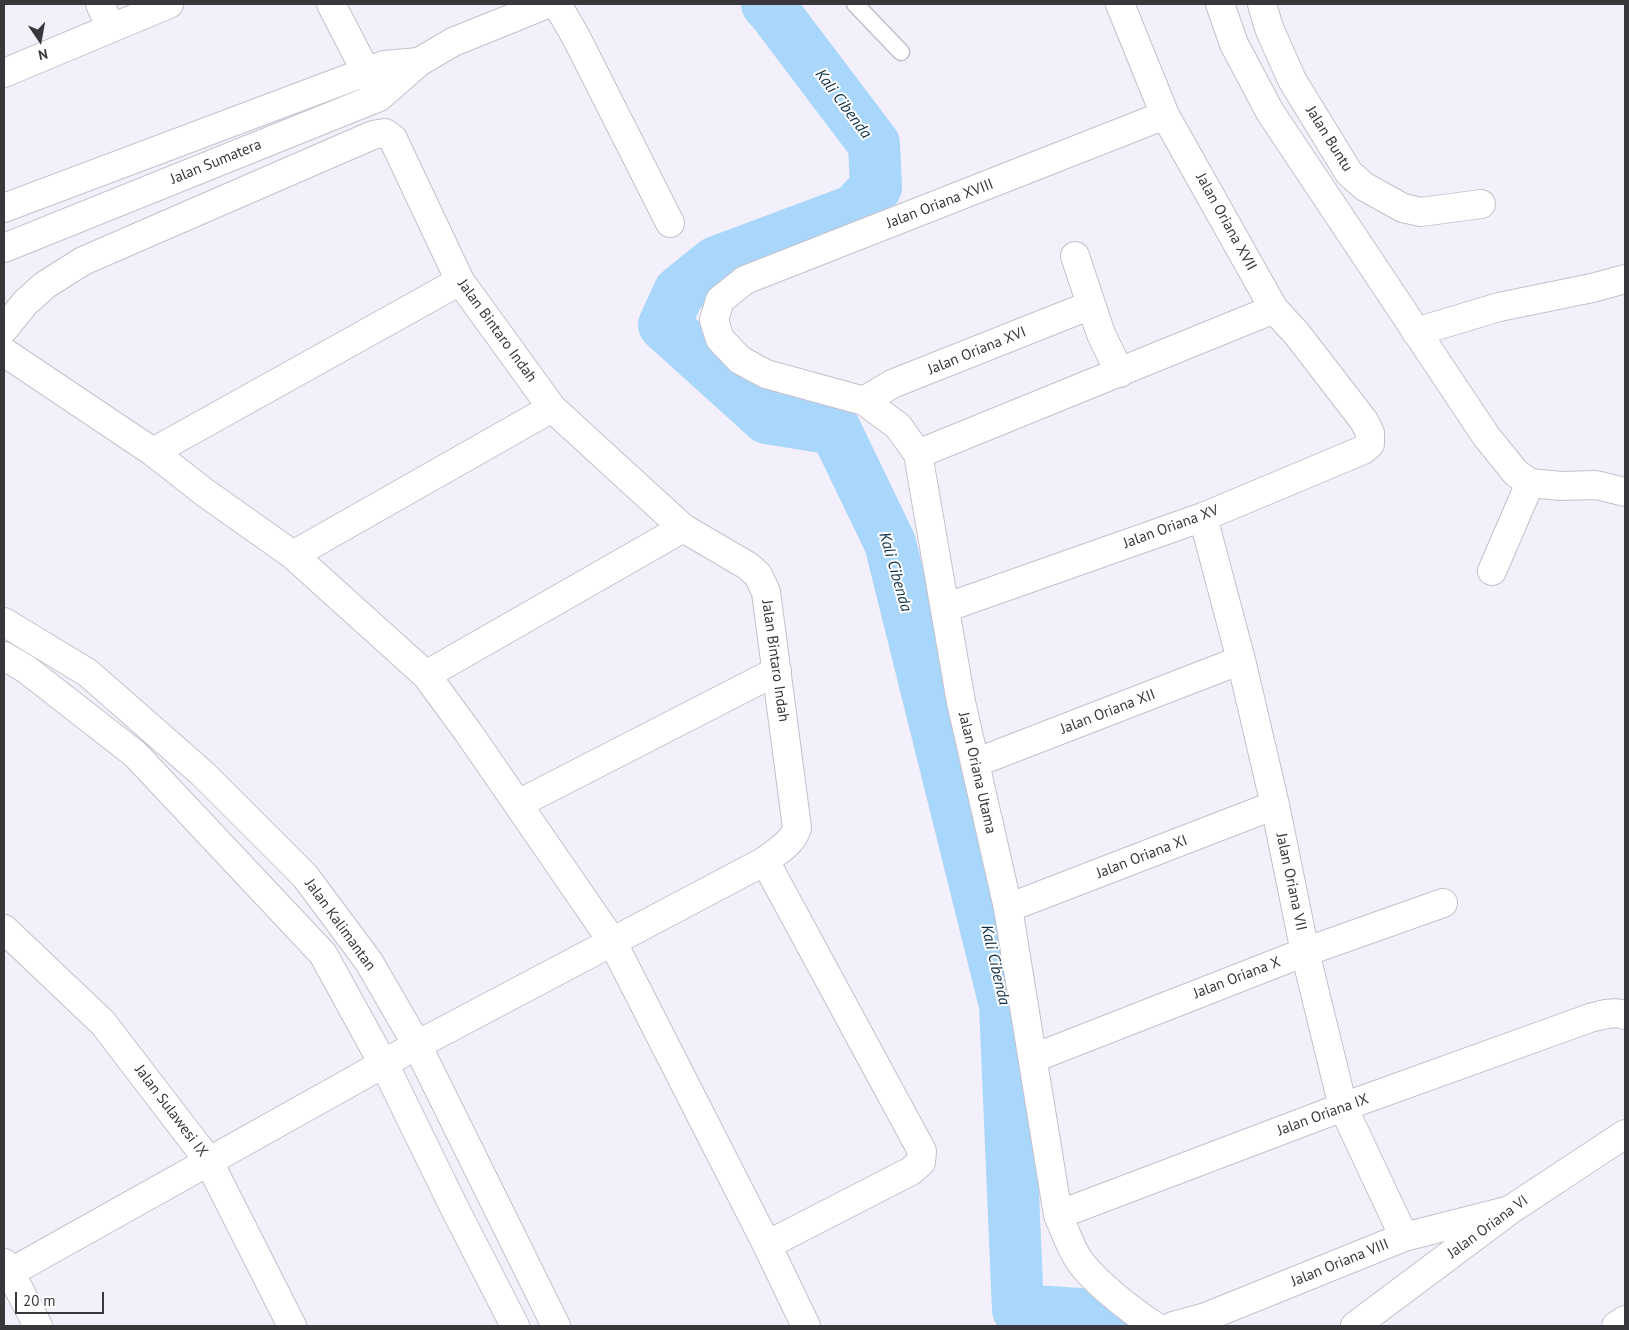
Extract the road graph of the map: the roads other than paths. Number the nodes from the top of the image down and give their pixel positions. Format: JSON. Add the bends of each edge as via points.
{"nodes":[{"id":1,"x":100,"y":4,"type":"edge"},
{"id":2,"x":169,"y":4,"type":"edge"},
{"id":3,"x":331,"y":4,"type":"edge"},
{"id":4,"x":547,"y":4,"type":"edge"},
{"id":5,"x":557,"y":4,"type":"edge"},
{"id":6,"x":855,"y":4,"type":"edge"},
{"id":7,"x":1120,"y":4,"type":"edge"},
{"id":8,"x":1220,"y":4,"type":"edge"},
{"id":9,"x":1262,"y":4,"type":"edge"},
{"id":10,"x":111,"y":28,"type":"junction"},
{"id":11,"x":901,"y":52,"type":"dead end"},
{"id":12,"x":419,"y":62,"type":"junction"},
{"id":13,"x":5,"y":70,"type":"edge"},
{"id":14,"x":367,"y":72,"type":"junction"},
{"id":15,"x":379,"y":98,"type":"junction"},
{"id":16,"x":1165,"y":116,"type":"junction"},
{"id":17,"x":1481,"y":204,"type":"dead end"},
{"id":18,"x":4,"y":208,"type":"edge"},
{"id":19,"x":670,"y":223,"type":"dead end"},
{"id":20,"x":4,"y":248,"type":"edge"},
{"id":21,"x":1075,"y":256,"type":"dead end"},
{"id":22,"x":1625,"y":279,"type":"edge"},
{"id":23,"x":460,"y":281,"type":"junction"},
{"id":24,"x":720,"y":300,"type":"joint"},
{"id":25,"x":1091,"y":305,"type":"junction"},
{"id":26,"x":1274,"y":309,"type":"junction"},
{"id":27,"x":4,"y":329,"type":"edge"},
{"id":28,"x":1416,"y":332,"type":"junction"},
{"id":29,"x":4,"y":352,"type":"edge"},
{"id":30,"x":1120,"y":373,"type":"junction"},
{"id":31,"x":864,"y":401,"type":"junction"},
{"id":32,"x":552,"y":408,"type":"junction"},
{"id":33,"x":1364,"y":421,"type":"joint"},
{"id":34,"x":153,"y":452,"type":"junction"},
{"id":35,"x":918,"y":454,"type":"junction"},
{"id":36,"x":1523,"y":478,"type":"junction"},
{"id":37,"x":1625,"y":492,"type":"edge"},
{"id":38,"x":1203,"y":517,"type":"junction"},
{"id":39,"x":683,"y":528,"type":"junction"},
{"id":40,"x":293,"y":554,"type":"junction"},
{"id":41,"x":1492,"y":571,"type":"dead end"},
{"id":42,"x":945,"y":608,"type":"junction"},
{"id":43,"x":4,"y":622,"type":"edge"},
{"id":44,"x":4,"y":656,"type":"edge"},
{"id":45,"x":1241,"y":660,"type":"junction"},
{"id":46,"x":778,"y":671,"type":"junction"},
{"id":47,"x":426,"y":675,"type":"junction"},
{"id":48,"x":975,"y":763,"type":"junction"},
{"id":49,"x":518,"y":804,"type":"junction"},
{"id":50,"x":1275,"y":805,"type":"junction"},
{"id":51,"x":765,"y":861,"type":"junction"},
{"id":52,"x":1443,"y":903,"type":"dead end"},
{"id":53,"x":1008,"y":908,"type":"junction"},
{"id":54,"x":4,"y":929,"type":"edge"},
{"id":55,"x":612,"y":941,"type":"junction"},
{"id":56,"x":1305,"y":952,"type":"junction"},
{"id":57,"x":1625,"y":1015,"type":"edge"},
{"id":58,"x":417,"y":1044,"type":"junction"},
{"id":59,"x":1034,"y":1058,"type":"junction"},
{"id":60,"x":382,"y":1064,"type":"junction"},
{"id":61,"x":1343,"y":1107,"type":"junction"},
{"id":62,"x":1625,"y":1134,"type":"edge"},
{"id":63,"x":208,"y":1160,"type":"junction"},
{"id":64,"x":1510,"y":1210,"type":"junction"},
{"id":65,"x":1058,"y":1215,"type":"junction"},
{"id":66,"x":1404,"y":1237,"type":"junction"},
{"id":67,"x":767,"y":1245,"type":"junction"},
{"id":68,"x":6,"y":1270,"type":"edge"},
{"id":69,"x":1625,"y":1320,"type":"edge"},
{"id":70,"x":38,"y":1326,"type":"edge"},
{"id":71,"x":292,"y":1326,"type":"edge"},
{"id":72,"x":515,"y":1326,"type":"edge"},
{"id":73,"x":556,"y":1326,"type":"edge"},
{"id":74,"x":806,"y":1326,"type":"edge"},
{"id":75,"x":1154,"y":1326,"type":"edge"},
{"id":76,"x":1173,"y":1326,"type":"edge"},
{"id":77,"x":1355,"y":1326,"type":"edge"},
{"id":78,"x":1616,"y":1326,"type":"edge"}],
"edges":[{"from":1,"to":10,"type":"street"},
{"from":2,"to":10,"type":"street"},
{"from":3,"to":14,"type":"street"},
{"from":4,"to":12,"type":"street","name":"Jalan Sumatera","via":[[453,42]]},
{"from":5,"to":19,"type":"street"},
{"from":6,"to":11,"type":"lane"},
{"from":7,"to":16,"type":"street","name":"Jalan Oriana XVII"},
{"from":8,"to":28,"type":"street","via":[[1234,44],[1270,112]]},
{"from":9,"to":17,"type":"street","name":"Jalan Buntu","via":[[1292,80],[1348,173],[1365,187],[1403,208],[1421,212]]},
{"from":10,"to":13,"type":"street"},
{"from":12,"to":14,"type":"street","name":"Jalan Sumatera","via":[[384,65]]},
{"from":12,"to":15,"type":"street","name":"Jalan Sumatera"},
{"from":14,"to":15,"type":"street"},
{"from":14,"to":18,"type":"street","name":"Jalan Sumatera"},
{"from":15,"to":20,"type":"street","name":"Jalan Sumatera"},
{"from":16,"to":24,"type":"street","name":"Jalan Oriana XVIII","via":[[745,280]]},
{"from":16,"to":26,"type":"street","name":"Jalan Oriana XVII"},
{"from":21,"to":25,"type":"street"},
{"from":22,"to":28,"type":"street","via":[[1499,307]]},
{"from":23,"to":27,"type":"street","name":"Jalan Bintaro Indah","via":[[392,139],[385,132],[83,261],[57,276],[25,302]]},
{"from":23,"to":32,"type":"street","name":"Jalan Bintaro Indah"},
{"from":23,"to":34,"type":"street"},
{"from":24,"to":31,"type":"street","name":"Jalan Oriana Utama","via":[[714,320],[720,339],[740,360],[766,374]]},
{"from":25,"to":30,"type":"street"},
{"from":25,"to":31,"type":"street","name":"Jalan Oriana XVI","via":[[892,384]]},
{"from":26,"to":30,"type":"street"},
{"from":26,"to":33,"type":"street","name":"Jalan Oriana XVII"},
{"from":28,"to":36,"type":"street","via":[[1486,436]]},
{"from":29,"to":34,"type":"street"},
{"from":30,"to":35,"type":"street"},
{"from":31,"to":35,"type":"street","name":"Jalan Oriana Utama","via":[[898,426]]},
{"from":32,"to":39,"type":"street","name":"Jalan Bintaro Indah"},
{"from":32,"to":40,"type":"street"},
{"from":33,"to":38,"type":"street","name":"Jalan Oriana XV","via":[[1370,433],[1370,444],[1363,450]]},
{"from":34,"to":40,"type":"street"},
{"from":35,"to":42,"type":"street","name":"Jalan Oriana Utama"},
{"from":36,"to":37,"type":"street","via":[[1560,486],[1596,485]]},
{"from":36,"to":41,"type":"street"},
{"from":38,"to":42,"type":"street","name":"Jalan Oriana XV"},
{"from":38,"to":45,"type":"street","name":"Jalan Oriana VII"},
{"from":39,"to":46,"type":"street","name":"Jalan Bintaro Indah","via":[[758,575],[766,592]]},
{"from":39,"to":47,"type":"street"},
{"from":40,"to":47,"type":"street"},
{"from":42,"to":48,"type":"street","name":"Jalan Oriana Utama"},
{"from":43,"to":58,"type":"street","name":"Jalan Kalimantan","via":[[88,673],[203,774],[305,876],[369,962]]},
{"from":44,"to":60,"type":"street","name":"Jalan Kalimantan","via":[[26,669],[135,754],[323,954]]},
{"from":45,"to":48,"type":"street","name":"Jalan Oriana XII"},
{"from":45,"to":50,"type":"street","name":"Jalan Oriana VII"},
{"from":46,"to":49,"type":"street"},
{"from":46,"to":51,"type":"street","name":"Jalan Bintaro Indah","via":[[797,828],[791,841]]},
{"from":47,"to":49,"type":"street"},
{"from":48,"to":53,"type":"street","name":"Jalan Oriana Utama"},
{"from":49,"to":55,"type":"street"},
{"from":50,"to":53,"type":"street","name":"Jalan Oriana XI"},
{"from":50,"to":56,"type":"street","name":"Jalan Oriana VII"},
{"from":51,"to":55,"type":"street"},
{"from":51,"to":67,"type":"street","via":[[922,1151],[921,1162],[911,1171]]},
{"from":52,"to":56,"type":"street","name":"Jalan Oriana X"},
{"from":53,"to":59,"type":"street","name":"Jalan Oriana Utama"},
{"from":54,"to":63,"type":"street","name":"Jalan Sulawesi IX","via":[[103,1023]]},
{"from":55,"to":58,"type":"street"},
{"from":55,"to":67,"type":"street"},
{"from":56,"to":59,"type":"street","name":"Jalan Oriana X"},
{"from":56,"to":61,"type":"street","name":"Jalan Oriana VII"},
{"from":57,"to":61,"type":"street","name":"Jalan Oriana IX","via":[[1607,1014],[1590,1018]]},
{"from":58,"to":60,"type":"street"},
{"from":58,"to":73,"type":"street","name":"Jalan Kalimantan"},
{"from":59,"to":65,"type":"street","name":"Jalan Oriana Utama"},
{"from":60,"to":63,"type":"street"},
{"from":60,"to":72,"type":"street","name":"Jalan Kalimantan"},
{"from":61,"to":65,"type":"street","name":"Jalan Oriana IX"},
{"from":61,"to":66,"type":"street","name":"Jalan Oriana VII"},
{"from":62,"to":64,"type":"street","name":"Jalan Oriana VI"},
{"from":63,"to":68,"type":"street"},
{"from":63,"to":71,"type":"street","name":"Jalan Sulawesi IX"},
{"from":64,"to":66,"type":"street","name":"Jalan Oriana VIII"},
{"from":64,"to":77,"type":"street","name":"Jalan Oriana VI"},
{"from":65,"to":75,"type":"street","name":"Jalan Oriana Utama","via":[[1078,1259],[1088,1272]]},
{"from":66,"to":76,"type":"street","name":"Jalan Oriana VIII","via":[[1206,1317]]},
{"from":67,"to":74,"type":"street"},
{"from":68,"to":70,"type":"street"},
{"from":69,"to":78,"type":"street"}]}
